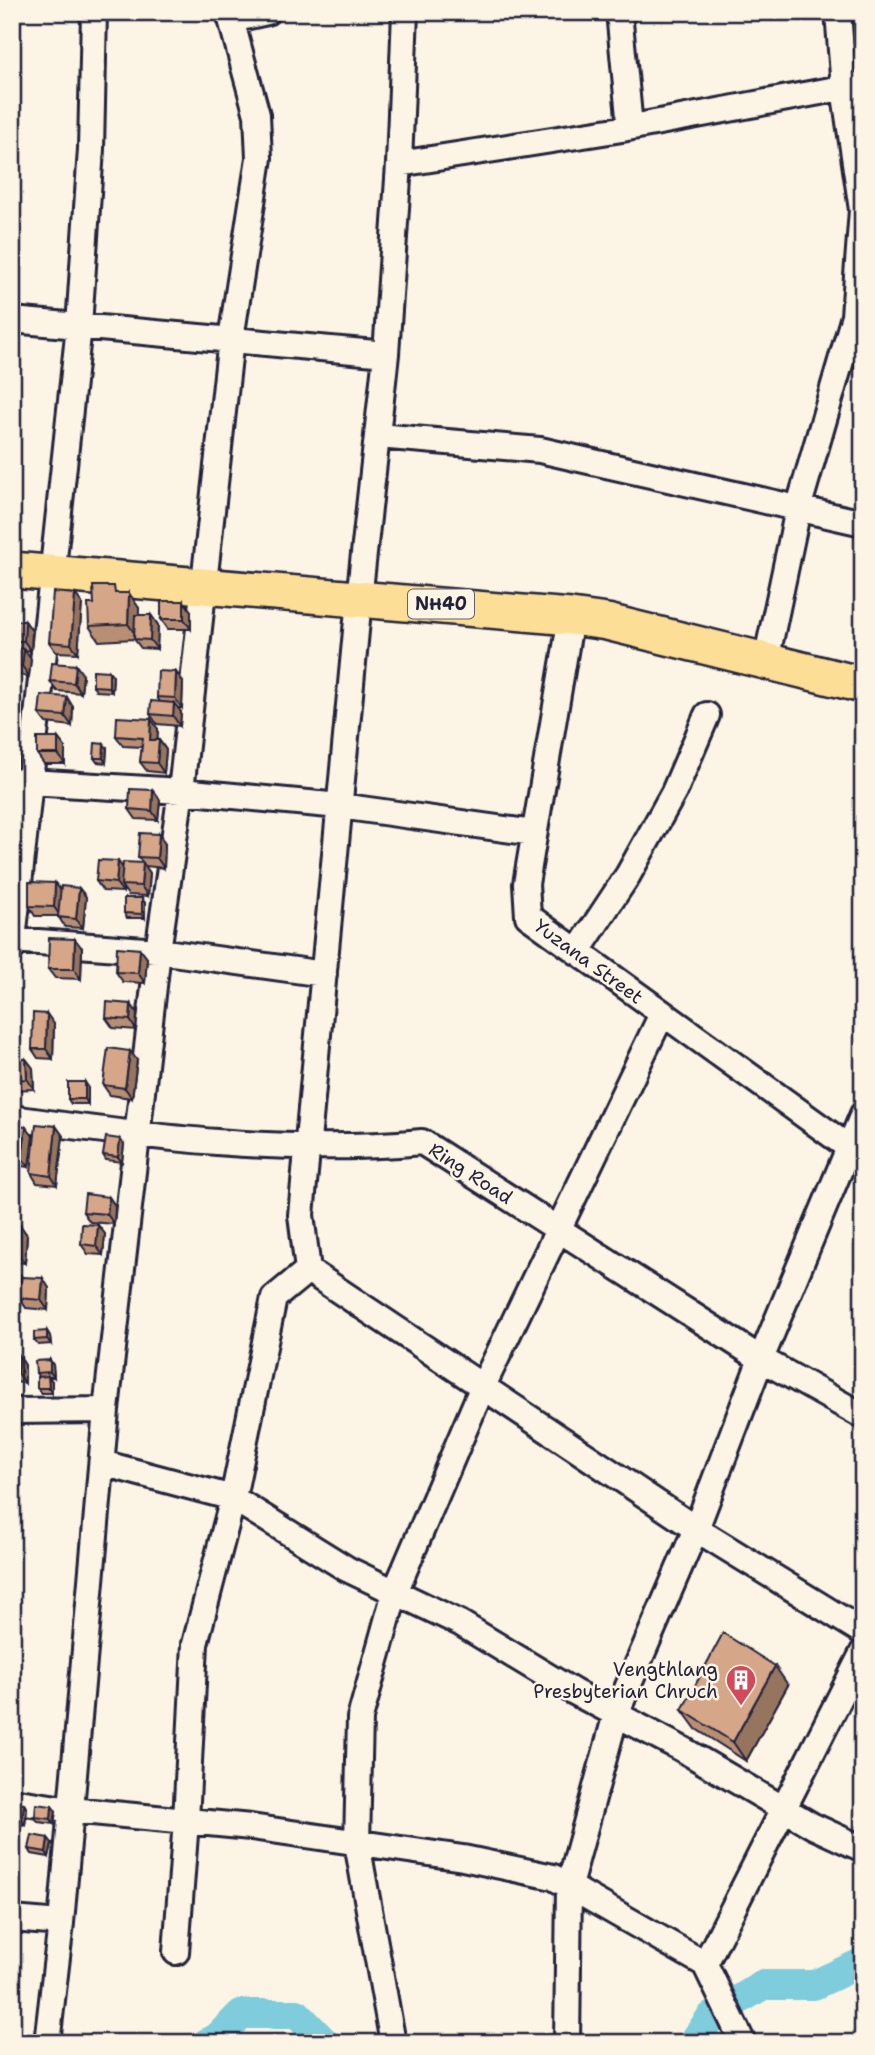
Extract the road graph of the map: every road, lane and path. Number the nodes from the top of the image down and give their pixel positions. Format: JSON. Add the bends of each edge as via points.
{"nodes":[{"id":1,"x":94,"y":12,"type":"edge"},
{"id":2,"x":267,"y":12,"type":"edge"},
{"id":3,"x":405,"y":12,"type":"edge"},
{"id":4,"x":619,"y":12,"type":"edge"},
{"id":5,"x":838,"y":12,"type":"edge"},
{"id":6,"x":230,"y":16,"type":"edge"},
{"id":7,"x":853,"y":86,"type":"edge"},
{"id":8,"x":630,"y":127,"type":"junction"},
{"id":9,"x":399,"y":163,"type":"junction"},
{"id":10,"x":858,"y":316,"type":"edge"},
{"id":11,"x":12,"y":320,"type":"edge"},
{"id":12,"x":79,"y":326,"type":"junction"},
{"id":13,"x":231,"y":339,"type":"junction"},
{"id":14,"x":386,"y":354,"type":"junction"},
{"id":15,"x":378,"y":436,"type":"junction"},
{"id":16,"x":799,"y":509,"type":"junction"},
{"id":17,"x":863,"y":523,"type":"edge"},
{"id":18,"x":12,"y":570,"type":"edge"},
{"id":19,"x":52,"y":574,"type":"junction"},
{"id":20,"x":202,"y":584,"type":"junction"},
{"id":21,"x":359,"y":598,"type":"junction"},
{"id":22,"x":571,"y":617,"type":"junction"},
{"id":23,"x":766,"y":661,"type":"junction"},
{"id":24,"x":863,"y":685,"type":"edge"},
{"id":25,"x":707,"y":715,"type":"dead end"},
{"id":26,"x":22,"y":782,"type":"edge"},
{"id":27,"x":181,"y":791,"type":"junction"},
{"id":28,"x":340,"y":806,"type":"junction"},
{"id":29,"x":534,"y":833,"type":"junction"},
{"id":30,"x":13,"y":943,"type":"edge"},
{"id":31,"x":158,"y":951,"type":"junction"},
{"id":32,"x":577,"y":952,"type":"junction"},
{"id":33,"x":324,"y":974,"type":"junction"},
{"id":34,"x":662,"y":1014,"type":"junction"},
{"id":35,"x":863,"y":1114,"type":"edge"},
{"id":36,"x":12,"y":1118,"type":"edge"},
{"id":37,"x":139,"y":1136,"type":"junction"},
{"id":38,"x":308,"y":1147,"type":"junction"},
{"id":39,"x":856,"y":1153,"type":"edge"},
{"id":40,"x":559,"y":1230,"type":"junction"},
{"id":41,"x":308,"y":1270,"type":"junction"},
{"id":42,"x":761,"y":1359,"type":"junction"},
{"id":43,"x":483,"y":1387,"type":"junction"},
{"id":44,"x":106,"y":1410,"type":"junction"},
{"id":45,"x":12,"y":1411,"type":"edge"},
{"id":46,"x":863,"y":1416,"type":"edge"},
{"id":47,"x":102,"y":1463,"type":"junction"},
{"id":48,"x":233,"y":1498,"type":"junction"},
{"id":49,"x":696,"y":1529,"type":"junction"},
{"id":50,"x":395,"y":1591,"type":"junction"},
{"id":51,"x":863,"y":1632,"type":"edge"},
{"id":52,"x":863,"y":1652,"type":"edge"},
{"id":53,"x":616,"y":1714,"type":"junction"},
{"id":54,"x":12,"y":1801,"type":"edge"},
{"id":55,"x":71,"y":1810,"type":"junction"},
{"id":56,"x":785,"y":1810,"type":"junction"},
{"id":57,"x":187,"y":1821,"type":"junction"},
{"id":58,"x":357,"y":1843,"type":"junction"},
{"id":59,"x":863,"y":1849,"type":"edge"},
{"id":60,"x":569,"y":1886,"type":"junction"},
{"id":61,"x":12,"y":1919,"type":"edge"},
{"id":62,"x":61,"y":1923,"type":"junction"},
{"id":63,"x":176,"y":1952,"type":"dead end"},
{"id":64,"x":705,"y":1964,"type":"junction"},
{"id":65,"x":47,"y":2043,"type":"edge"},
{"id":66,"x":393,"y":2043,"type":"edge"},
{"id":67,"x":566,"y":2043,"type":"edge"},
{"id":68,"x":743,"y":2043,"type":"edge"}],
"edges":[{"from":1,"to":12,"type":"street","via":[[91,149]]},
{"from":2,"to":6,"type":"street"},
{"from":3,"to":9,"type":"street"},
{"from":4,"to":8,"type":"street"},
{"from":5,"to":7,"type":"street"},
{"from":6,"to":13,"type":"street","via":[[257,115],[259,158]]},
{"from":7,"to":8,"type":"street"},
{"from":7,"to":10,"type":"street","via":[[862,209]]},
{"from":8,"to":9,"type":"street"},
{"from":9,"to":14,"type":"street"},
{"from":10,"to":16,"type":"street"},
{"from":11,"to":12,"type":"street"},
{"from":12,"to":13,"type":"street"},
{"from":12,"to":19,"type":"street"},
{"from":13,"to":14,"type":"street"},
{"from":13,"to":20,"type":"street"},
{"from":14,"to":15,"type":"street"},
{"from":15,"to":16,"type":"street","via":[[540,450]]},
{"from":15,"to":21,"type":"street"},
{"from":16,"to":17,"type":"street"},
{"from":16,"to":23,"type":"street"},
{"from":18,"to":19,"type":"highway","number":"NH40"},
{"from":19,"to":20,"type":"highway","number":"NH40"},
{"from":19,"to":26,"type":"street"},
{"from":20,"to":21,"type":"highway","number":"NH40"},
{"from":20,"to":27,"type":"street"},
{"from":21,"to":22,"type":"highway","number":"NH40"},
{"from":21,"to":28,"type":"street"},
{"from":22,"to":23,"type":"highway","number":"NH40"},
{"from":22,"to":29,"type":"street","name":"Yuzana Street"},
{"from":23,"to":24,"type":"highway","number":"NH40"},
{"from":25,"to":32,"type":"street","via":[[674,792],[628,875]]},
{"from":26,"to":27,"type":"street"},
{"from":26,"to":30,"type":"street"},
{"from":27,"to":28,"type":"street"},
{"from":27,"to":31,"type":"street"},
{"from":28,"to":29,"type":"street"},
{"from":28,"to":33,"type":"street"},
{"from":29,"to":32,"type":"street","name":"Yuzana Street","via":[[526,884],[528,916]]},
{"from":30,"to":31,"type":"street"},
{"from":31,"to":33,"type":"street"},
{"from":31,"to":37,"type":"street"},
{"from":32,"to":34,"type":"street","name":"Yuzana Street"},
{"from":33,"to":38,"type":"street"},
{"from":34,"to":39,"type":"street","name":"Yuzana Street"},
{"from":34,"to":40,"type":"street"},
{"from":35,"to":39,"type":"street"},
{"from":36,"to":37,"type":"street","name":"Ring Road"},
{"from":37,"to":38,"type":"street","name":"Ring Road"},
{"from":37,"to":44,"type":"street"},
{"from":38,"to":40,"type":"street","name":"Ring Road","via":[[356,1149],[422,1142]]},
{"from":38,"to":41,"type":"street","via":[[301,1215]]},
{"from":39,"to":42,"type":"street"},
{"from":40,"to":42,"type":"street","name":"Ring Road"},
{"from":40,"to":43,"type":"street"},
{"from":41,"to":43,"type":"street"},
{"from":41,"to":48,"type":"street","via":[[274,1298]]},
{"from":42,"to":46,"type":"street","name":"Ring Road"},
{"from":42,"to":49,"type":"street"},
{"from":43,"to":49,"type":"street"},
{"from":43,"to":50,"type":"street"},
{"from":44,"to":45,"type":"street"},
{"from":44,"to":47,"type":"street"},
{"from":47,"to":48,"type":"street"},
{"from":47,"to":55,"type":"street"},
{"from":48,"to":50,"type":"street","via":[[347,1569]]},
{"from":48,"to":57,"type":"street","via":[[195,1644]]},
{"from":49,"to":51,"type":"street"},
{"from":49,"to":53,"type":"street"},
{"from":50,"to":53,"type":"street","via":[[460,1623]]},
{"from":50,"to":58,"type":"street","via":[[360,1718]]},
{"from":52,"to":56,"type":"street"},
{"from":53,"to":56,"type":"street"},
{"from":53,"to":60,"type":"street"},
{"from":54,"to":55,"type":"street"},
{"from":55,"to":57,"type":"street"},
{"from":55,"to":62,"type":"street"},
{"from":56,"to":59,"type":"street"},
{"from":56,"to":64,"type":"street"},
{"from":57,"to":58,"type":"street"},
{"from":57,"to":63,"type":"street"},
{"from":58,"to":60,"type":"street","via":[[515,1869],[553,1877]]},
{"from":58,"to":66,"type":"street"},
{"from":60,"to":64,"type":"street"},
{"from":60,"to":67,"type":"street"},
{"from":61,"to":62,"type":"street"},
{"from":62,"to":65,"type":"street"},
{"from":64,"to":68,"type":"street"}]}
